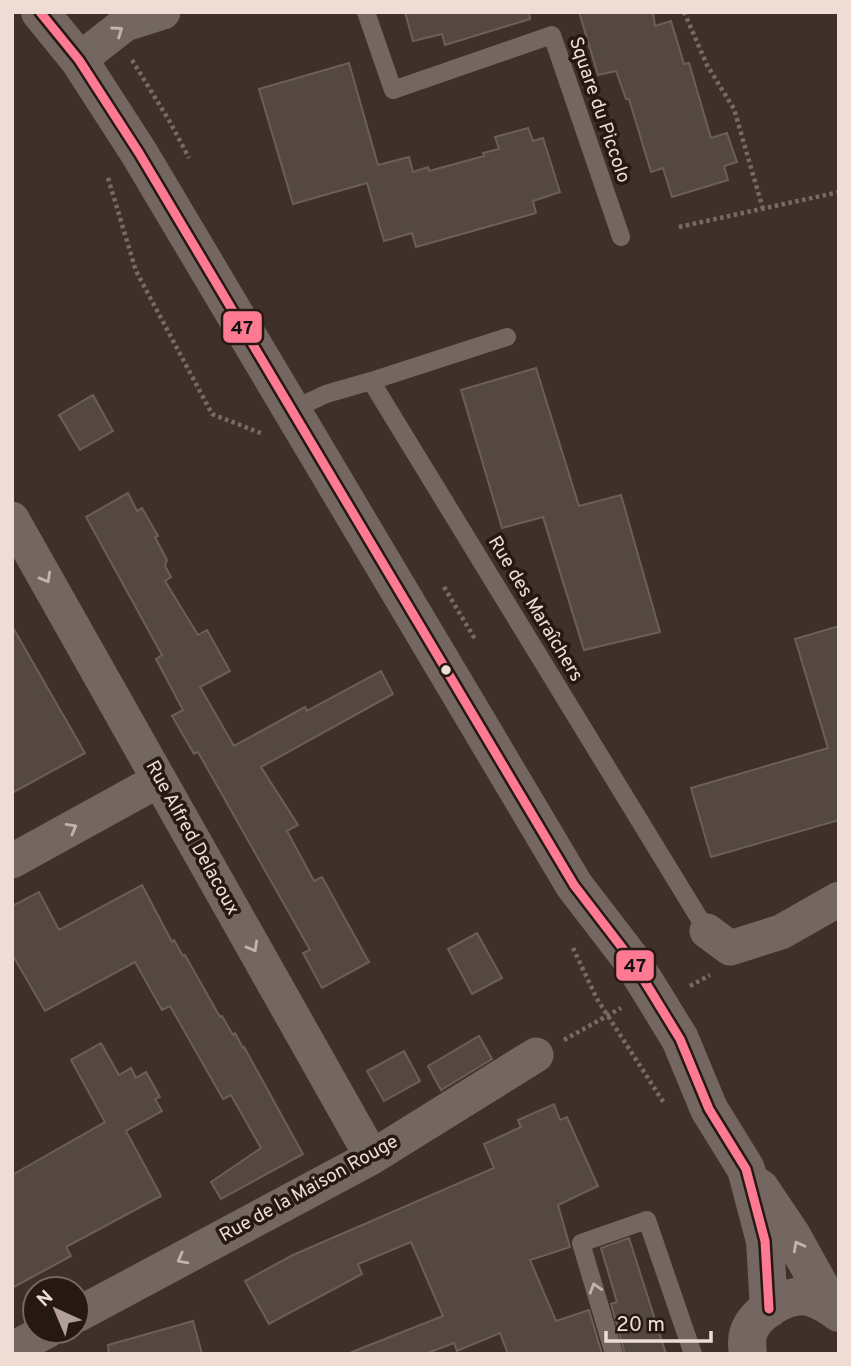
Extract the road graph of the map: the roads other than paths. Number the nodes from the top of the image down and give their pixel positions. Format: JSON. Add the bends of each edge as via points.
{"nodes":[{"id":1,"x":40,"y":12,"type":"edge"},
{"id":2,"x":163,"y":12,"type":"edge"},
{"id":3,"x":366,"y":12,"type":"edge"},
{"id":4,"x":79,"y":60,"type":"junction"},
{"id":5,"x":621,"y":237,"type":"dead end"},
{"id":6,"x":507,"y":337,"type":"dead end"},
{"id":7,"x":371,"y":382,"type":"junction"},
{"id":8,"x":292,"y":410,"type":"junction"},
{"id":9,"x":12,"y":519,"type":"edge"},
{"id":10,"x":159,"y":780,"type":"junction"},
{"id":11,"x":12,"y":861,"type":"edge"},
{"id":12,"x":574,"y":885,"type":"junction"},
{"id":13,"x":839,"y":899,"type":"edge"},
{"id":14,"x":706,"y":931,"type":"joint"},
{"id":15,"x":536,"y":1055,"type":"road end"},
{"id":16,"x":709,"y":1109,"type":"junction"},
{"id":17,"x":372,"y":1157,"type":"junction"},
{"id":18,"x":746,"y":1168,"type":"junction"},
{"id":19,"x":91,"y":1308,"type":"edge"},
{"id":20,"x":769,"y":1309,"type":"junction"},
{"id":21,"x":835,"y":1310,"type":"edge"},
{"id":22,"x":614,"y":1354,"type":"edge"},
{"id":23,"x":693,"y":1354,"type":"edge"},
{"id":24,"x":748,"y":1354,"type":"edge"}],
"edges":[{"from":1,"to":4,"type":"street"},
{"from":4,"to":2,"type":"street","one_way":true,"via":[[125,24]]},
{"from":3,"to":5,"type":"lane","name":"Square du Piccolo","via":[[393,90],[552,35]]},
{"from":4,"to":8,"type":"street"},
{"from":6,"to":7,"type":"lane"},
{"from":7,"to":8,"type":"lane","via":[[326,394]]},
{"from":7,"to":14,"type":"lane","name":"Rue des Maraîchers"},
{"from":8,"to":12,"type":"street"},
{"from":9,"to":10,"type":"street","name":"Rue Alfred Delacoux","one_way":true},
{"from":11,"to":10,"type":"street","one_way":true},
{"from":10,"to":17,"type":"street","name":"Rue Alfred Delacoux","one_way":true},
{"from":12,"to":16,"type":"street","via":[[630,958],[680,1039]]},
{"from":12,"to":16,"type":"street","via":[[627,1004],[658,1052]]},
{"from":13,"to":14,"type":"street","via":[[781,932],[730,948]]},
{"from":15,"to":17,"type":"street","name":"Rue de la Maison Rouge"},
{"from":16,"to":18,"type":"street"},
{"from":17,"to":19,"type":"street","name":"Rue de la Maison Rouge","one_way":true},
{"from":18,"to":20,"type":"street","via":[[765,1241]]},
{"from":21,"to":18,"type":"street","one_way":true},
{"from":20,"to":21,"type":"street","via":[[794,1297],[807,1297]]},
{"from":20,"to":24,"type":"street","via":[[750,1330]]},
{"from":22,"to":23,"type":"lane","one_way":true,"via":[[581,1242],[647,1220]]}]}
